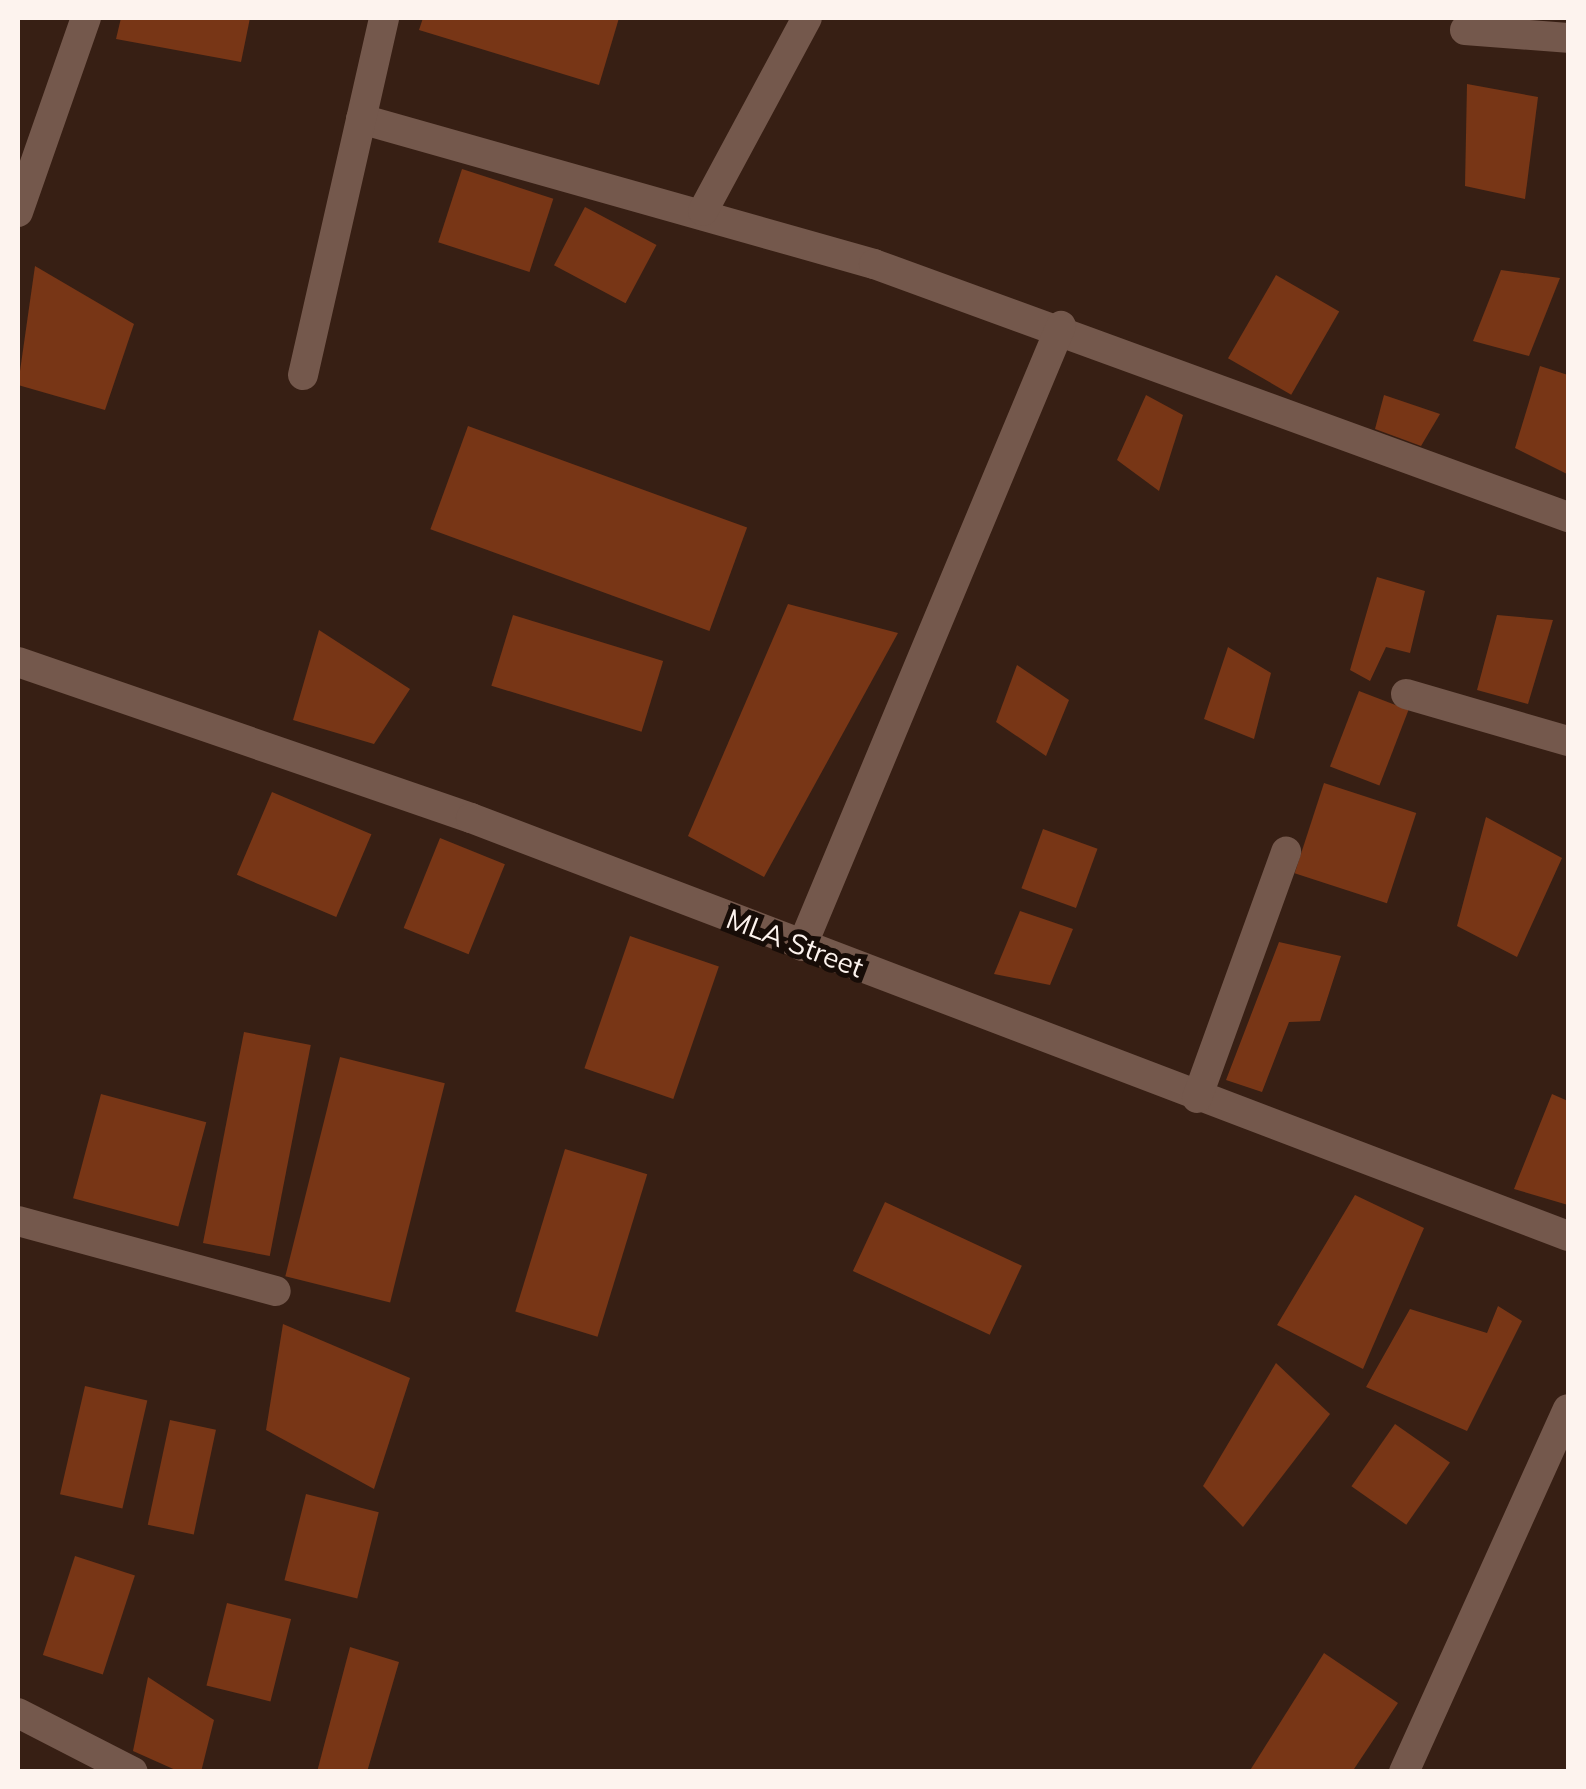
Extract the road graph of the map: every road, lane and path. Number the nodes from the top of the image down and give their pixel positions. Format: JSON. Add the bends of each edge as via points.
{"nodes":[{"id":1,"x":86,"y":18,"type":"edge"},
{"id":2,"x":808,"y":18,"type":"edge"},
{"id":3,"x":374,"y":20,"type":"edge"},
{"id":4,"x":1465,"y":30,"type":"dead end"},
{"id":5,"x":1568,"y":38,"type":"edge"},
{"id":6,"x":361,"y":119,"type":"junction"},
{"id":7,"x":703,"y":211,"type":"junction"},
{"id":8,"x":18,"y":212,"type":"edge"},
{"id":9,"x":1061,"y":326,"type":"junction"},
{"id":10,"x":303,"y":374,"type":"dead end"},
{"id":11,"x":1568,"y":517,"type":"edge"},
{"id":12,"x":18,"y":662,"type":"edge"},
{"id":13,"x":1406,"y":694,"type":"dead end"},
{"id":14,"x":1568,"y":741,"type":"edge"},
{"id":15,"x":1286,"y":852,"type":"dead end"},
{"id":16,"x":802,"y":946,"type":"junction"},
{"id":17,"x":1197,"y":1098,"type":"junction"},
{"id":18,"x":18,"y":1222,"type":"edge"},
{"id":19,"x":1568,"y":1236,"type":"edge"},
{"id":20,"x":276,"y":1291,"type":"dead end"},
{"id":21,"x":1568,"y":1408,"type":"edge"},
{"id":22,"x":18,"y":1713,"type":"edge"},
{"id":23,"x":133,"y":1772,"type":"edge"},
{"id":24,"x":1404,"y":1772,"type":"edge"}],
"edges":[{"from":1,"to":8,"type":"street"},
{"from":2,"to":7,"type":"street"},
{"from":3,"to":6,"type":"street"},
{"from":4,"to":5,"type":"street"},
{"from":6,"to":7,"type":"street"},
{"from":6,"to":10,"type":"street"},
{"from":7,"to":9,"type":"street"},
{"from":9,"to":11,"type":"street"},
{"from":9,"to":16,"type":"street"},
{"from":12,"to":16,"type":"street","name":"MLA Street","via":[[470,818]]},
{"from":13,"to":14,"type":"street"},
{"from":15,"to":17,"type":"street"},
{"from":16,"to":17,"type":"street","name":"MLA Street"},
{"from":17,"to":19,"type":"street","name":"MLA Street"},
{"from":18,"to":20,"type":"street"},
{"from":21,"to":24,"type":"street"},
{"from":22,"to":23,"type":"street"}]}
